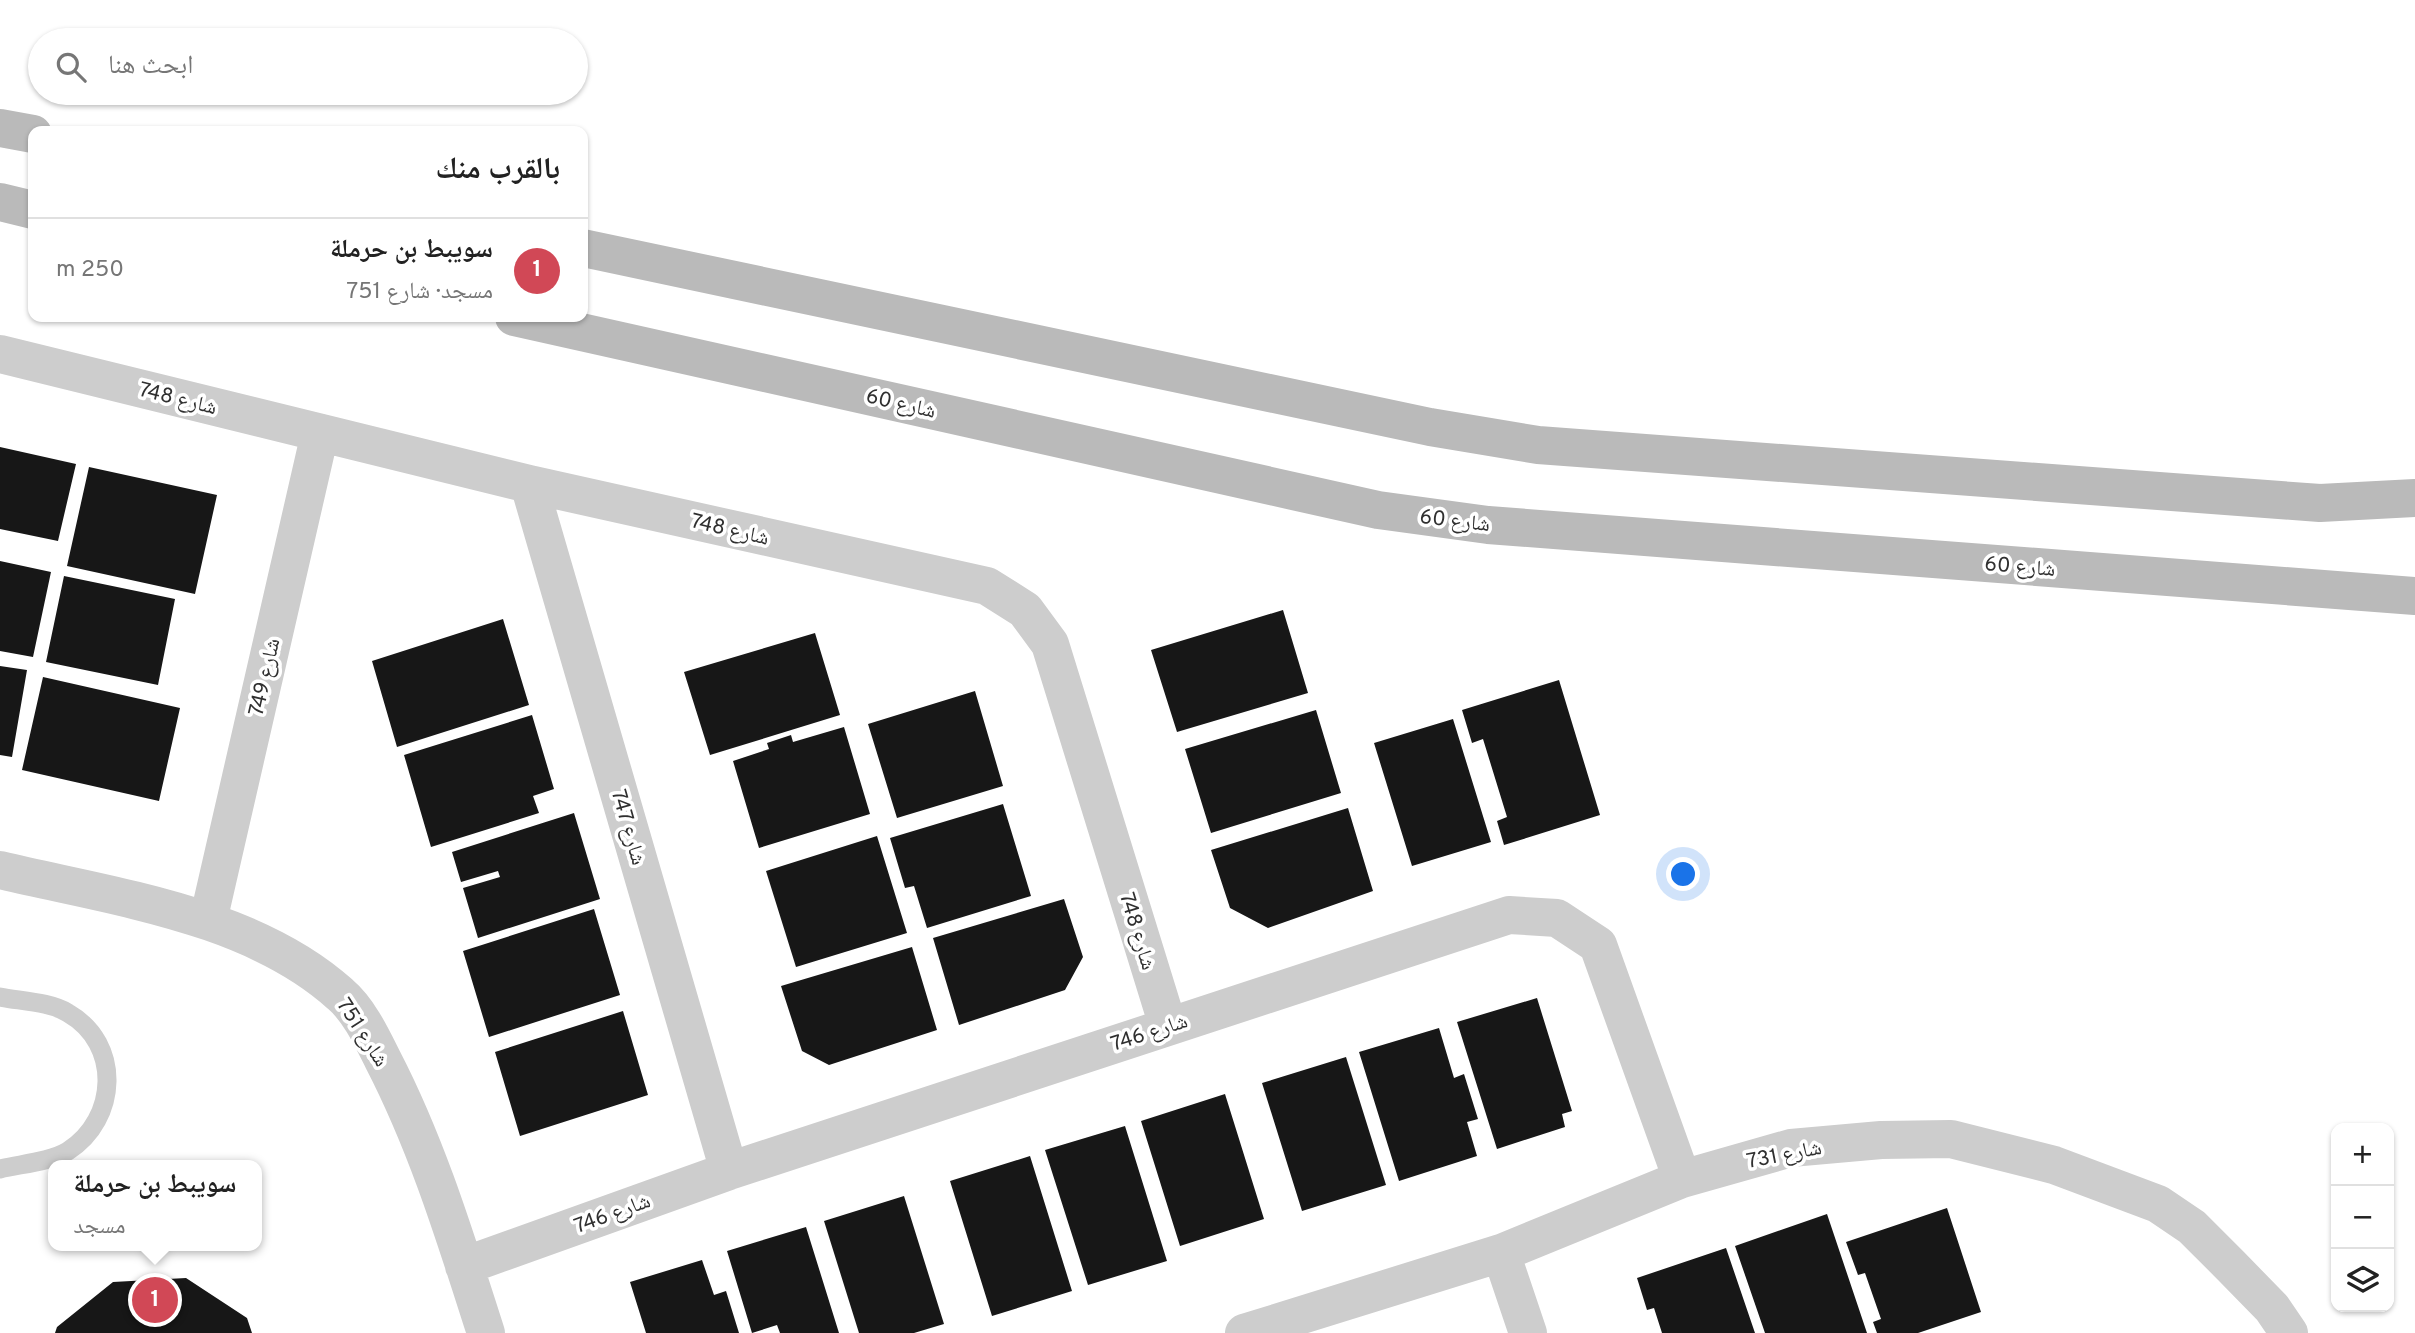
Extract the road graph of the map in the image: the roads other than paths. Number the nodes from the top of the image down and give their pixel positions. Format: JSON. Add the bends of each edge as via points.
{"nodes":[{"id":1,"x":0,"y":128,"type":"edge"},
{"id":2,"x":28,"y":133,"type":"edge"},
{"id":3,"x":0,"y":202,"type":"edge"},
{"id":4,"x":28,"y":209,"type":"edge"},
{"id":5,"x":588,"y":249,"type":"edge"},
{"id":6,"x":536,"y":322,"type":"edge"},
{"id":7,"x":0,"y":354,"type":"edge"},
{"id":8,"x":320,"y":433,"type":"junction"},
{"id":9,"x":529,"y":484,"type":"junction"},
{"id":10,"x":2415,"y":498,"type":"edge"},
{"id":11,"x":2415,"y":596,"type":"edge"},
{"id":12,"x":0,"y":870,"type":"edge"},
{"id":13,"x":208,"y":920,"type":"junction"},
{"id":14,"x":0,"y":997,"type":"edge"},
{"id":15,"x":1168,"y":1026,"type":"junction"},
{"id":16,"x":0,"y":1169,"type":"edge"},
{"id":17,"x":729,"y":1171,"type":"junction"},
{"id":18,"x":1682,"y":1179,"type":"junction"},
{"id":19,"x":1501,"y":1253,"type":"junction"},
{"id":20,"x":464,"y":1266,"type":"junction"},
{"id":21,"x":485,"y":1333,"type":"edge"},
{"id":22,"x":1244,"y":1333,"type":"edge"},
{"id":23,"x":1528,"y":1333,"type":"edge"},
{"id":24,"x":2289,"y":1333,"type":"edge"}],
"edges":[{"from":1,"to":2,"type":"main road"},
{"from":3,"to":4,"type":"main road"},
{"from":5,"to":10,"type":"main road","via":[[1389,419],[1538,445],[2320,503]]},
{"from":6,"to":11,"type":"main road","name":"شارع 60","via":[[1378,510],[1488,525]]},
{"from":7,"to":8,"type":"street","name":"شارع 748"},
{"from":8,"to":9,"type":"street","name":"شارع 748"},
{"from":8,"to":13,"type":"street","name":"شارع 749"},
{"from":9,"to":15,"type":"street","name":"شارع 748","via":[[987,586],[1025,610],[1050,644]]},
{"from":9,"to":17,"type":"street","name":"شارع 747"},
{"from":12,"to":13,"type":"street","name":"شارع 751"},
{"from":13,"to":20,"type":"street","name":"شارع 751","via":[[308,968],[343,995],[368,1030],[415,1129],[442,1194]]},
{"from":14,"to":16,"type":"lane","via":[[66,1011],[84,1025],[98,1042],[108,1086],[100,1116],[82,1142],[64,1154]]},
{"from":15,"to":17,"type":"street","name":"شارع 746"},
{"from":15,"to":18,"type":"street","name":"شارع 746","via":[[1509,915],[1557,918],[1598,945]]},
{"from":17,"to":20,"type":"street","name":"شارع 746"},
{"from":18,"to":19,"type":"street","name":"شارع 731"},
{"from":18,"to":24,"type":"street","name":"شارع 731","via":[[1791,1148],[1881,1140],[1964,1142],[2054,1165],[2158,1204],[2192,1227],[2272,1308]]},
{"from":19,"to":22,"type":"street","name":"شارع 731"},
{"from":19,"to":23,"type":"street"},
{"from":20,"to":21,"type":"street","name":"شارع 751"}]}
